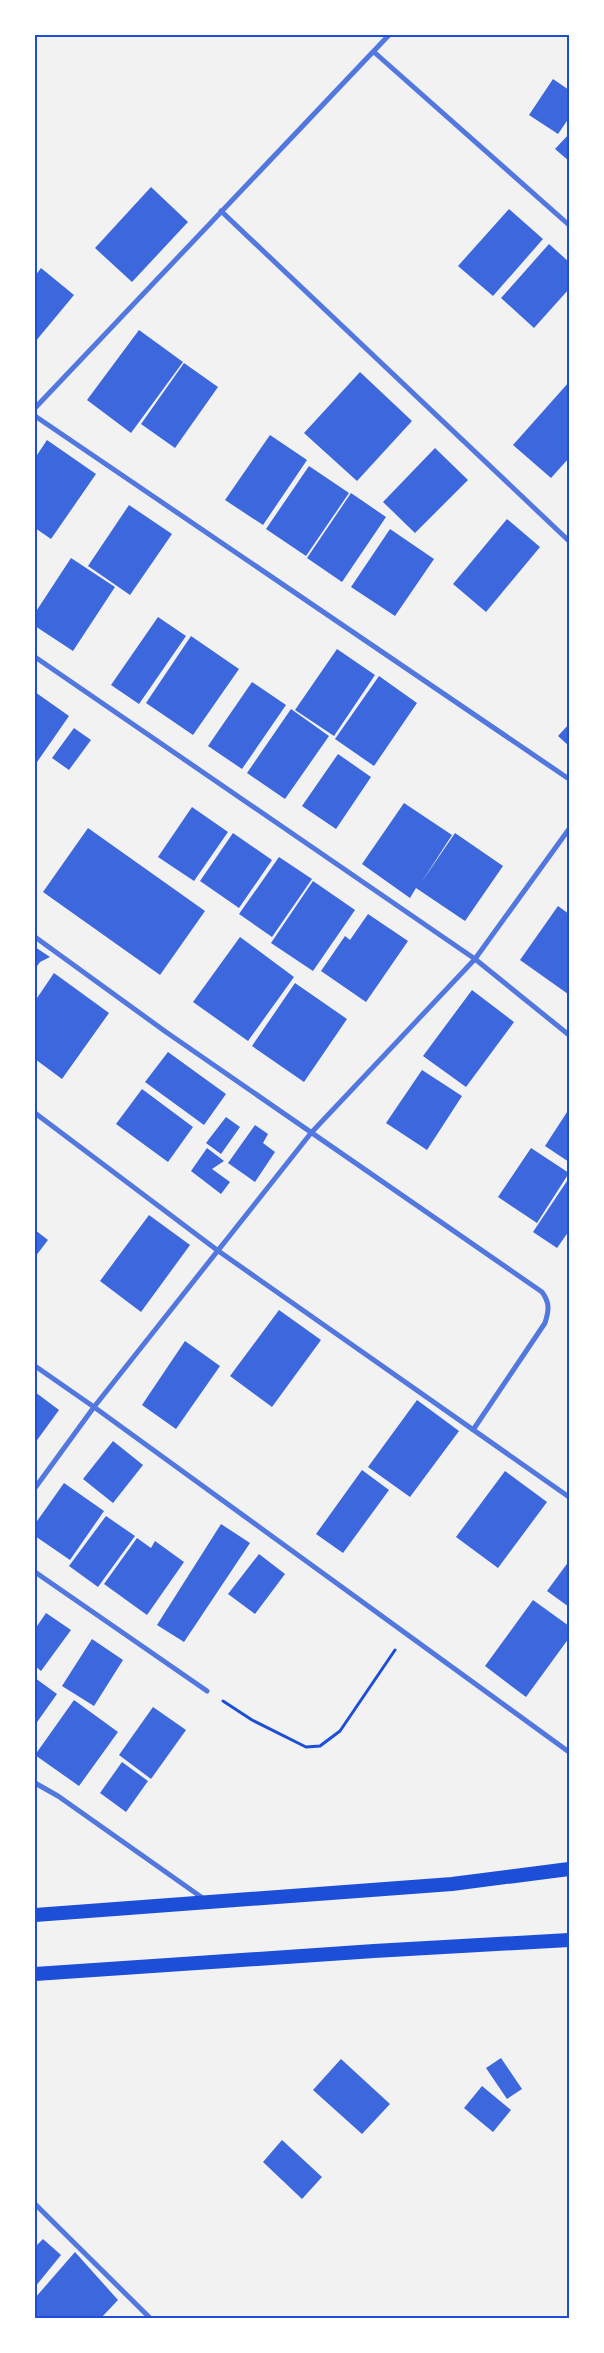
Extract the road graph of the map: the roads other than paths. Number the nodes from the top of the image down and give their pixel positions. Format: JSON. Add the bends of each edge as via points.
{"nodes":[{"id":1,"x":389,"y":35,"type":"edge"},
{"id":2,"x":374,"y":52,"type":"junction"},
{"id":3,"x":221,"y":211,"type":"junction"},
{"id":4,"x":569,"y":225,"type":"edge"},
{"id":5,"x":35,"y":408,"type":"edge"},
{"id":6,"x":35,"y":416,"type":"edge"},
{"id":7,"x":569,"y":541,"type":"edge"},
{"id":8,"x":35,"y":657,"type":"edge"},
{"id":9,"x":569,"y":779,"type":"edge"},
{"id":10,"x":569,"y":829,"type":"edge"},
{"id":11,"x":35,"y":936,"type":"edge"},
{"id":12,"x":475,"y":959,"type":"junction"},
{"id":13,"x":569,"y":1035,"type":"edge"},
{"id":14,"x":35,"y":1113,"type":"edge"},
{"id":15,"x":311,"y":1133,"type":"junction"},
{"id":16,"x":217,"y":1250,"type":"junction"},
{"id":17,"x":35,"y":1366,"type":"edge"},
{"id":18,"x":94,"y":1407,"type":"junction"},
{"id":19,"x":474,"y":1430,"type":"junction"},
{"id":20,"x":35,"y":1488,"type":"edge"},
{"id":21,"x":569,"y":1497,"type":"edge"},
{"id":22,"x":35,"y":1572,"type":"edge"},
{"id":23,"x":207,"y":1691,"type":"road end"},
{"id":24,"x":569,"y":1752,"type":"edge"},
{"id":25,"x":35,"y":1783,"type":"edge"},
{"id":26,"x":569,"y":1869,"type":"edge"},
{"id":27,"x":208,"y":1902,"type":"junction"},
{"id":28,"x":35,"y":1915,"type":"edge"},
{"id":29,"x":569,"y":1940,"type":"edge"},
{"id":30,"x":35,"y":1974,"type":"edge"},
{"id":31,"x":35,"y":2204,"type":"edge"},
{"id":32,"x":150,"y":2318,"type":"edge"}],
"edges":[{"from":1,"to":2,"type":"street"},
{"from":2,"to":3,"type":"street"},
{"from":2,"to":4,"type":"street"},
{"from":3,"to":5,"type":"street"},
{"from":3,"to":7,"type":"street"},
{"from":6,"to":9,"type":"street"},
{"from":8,"to":12,"type":"street"},
{"from":10,"to":12,"type":"street"},
{"from":11,"to":15,"type":"street"},
{"from":12,"to":13,"type":"street"},
{"from":12,"to":15,"type":"street"},
{"from":14,"to":16,"type":"street"},
{"from":15,"to":16,"type":"street"},
{"from":15,"to":19,"type":"street","via":[[542,1292],[548,1300],[545,1323]]},
{"from":16,"to":18,"type":"street"},
{"from":16,"to":19,"type":"street"},
{"from":17,"to":18,"type":"street"},
{"from":18,"to":20,"type":"street"},
{"from":18,"to":24,"type":"street"},
{"from":19,"to":21,"type":"street"},
{"from":22,"to":23,"type":"street"},
{"from":25,"to":27,"type":"street"},
{"from":26,"to":27,"type":"highway","via":[[452,1884]]},
{"from":27,"to":28,"type":"highway"},
{"from":29,"to":30,"type":"highway"},
{"from":31,"to":32,"type":"street"}]}
